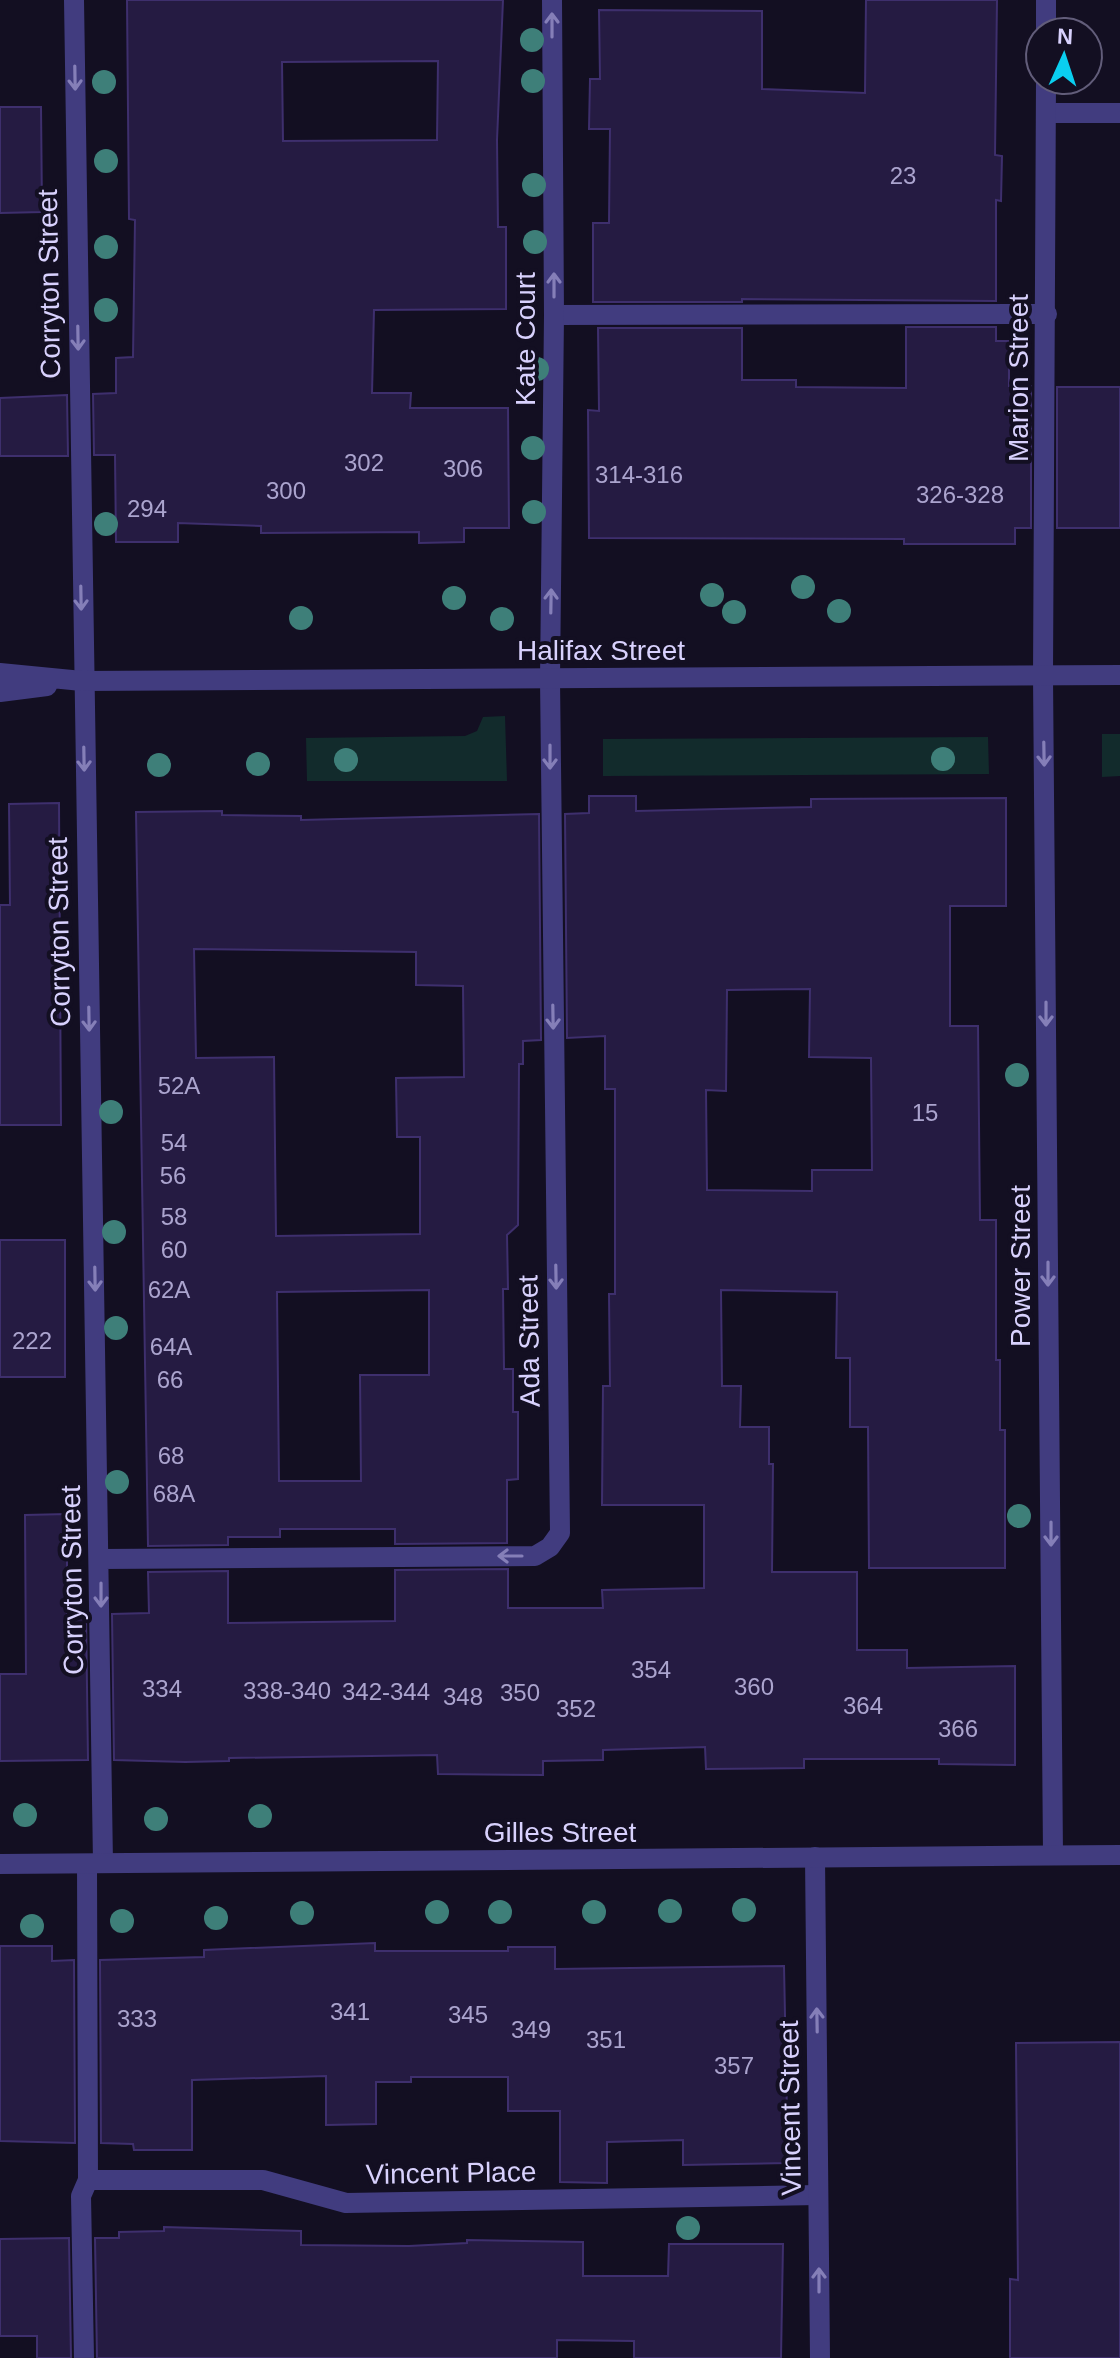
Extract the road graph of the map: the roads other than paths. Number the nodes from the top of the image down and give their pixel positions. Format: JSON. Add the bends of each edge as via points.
{"nodes":[{"id":1,"x":74,"y":0,"type":"edge"},
{"id":2,"x":552,"y":0,"type":"edge"},
{"id":3,"x":1046,"y":96,"type":"edge"},
{"id":4,"x":1047,"y":113,"type":"junction"},
{"id":5,"x":1120,"y":113,"type":"edge"},
{"id":6,"x":1047,"y":314,"type":"junction"},
{"id":7,"x":554,"y":315,"type":"junction"},
{"id":8,"x":0,"y":673,"type":"edge"},
{"id":9,"x":1120,"y":675,"type":"edge"},
{"id":10,"x":1043,"y":676,"type":"junction"},
{"id":11,"x":550,"y":679,"type":"junction"},
{"id":12,"x":82,"y":681,"type":"junction"},
{"id":13,"x":0,"y":692,"type":"edge"},
{"id":14,"x":101,"y":1559,"type":"junction"},
{"id":15,"x":1053,"y":1855,"type":"junction"},
{"id":16,"x":1120,"y":1855,"type":"edge"},
{"id":17,"x":815,"y":1857,"type":"junction"},
{"id":18,"x":0,"y":1864,"type":"edge"},
{"id":19,"x":95,"y":1864,"type":"junction"},
{"id":20,"x":88,"y":2180,"type":"junction"},
{"id":21,"x":818,"y":2195,"type":"junction"},
{"id":22,"x":84,"y":2358,"type":"edge"},
{"id":23,"x":820,"y":2358,"type":"edge"}],
"edges":[{"from":1,"to":12,"type":"street","name":"Corryton Street","one_way":true},
{"from":7,"to":2,"type":"street","name":"Kate Court","one_way":true},
{"from":3,"to":4,"type":"street","name":"Marion Street"},
{"from":4,"to":5,"type":"street"},
{"from":4,"to":6,"type":"street","name":"Marion Street"},
{"from":6,"to":7,"type":"street"},
{"from":6,"to":10,"type":"street","name":"Marion Street"},
{"from":11,"to":7,"type":"street","name":"Kate Court","one_way":true},
{"from":8,"to":12,"type":"street","name":"Halifax Street"},
{"from":9,"to":10,"type":"street","name":"Halifax Street"},
{"from":10,"to":11,"type":"street","name":"Halifax Street"},
{"from":10,"to":15,"type":"street","name":"Power Street","one_way":true},
{"from":11,"to":12,"type":"street","name":"Halifax Street"},
{"from":11,"to":14,"type":"street","name":"Ada Street","one_way":true,"via":[[560,1533],[535,1556]]},
{"from":12,"to":13,"type":"street","name":"Halifax Street"},
{"from":12,"to":14,"type":"street","name":"Corryton Street","one_way":true},
{"from":14,"to":19,"type":"street","name":"Corryton Street","one_way":true},
{"from":15,"to":16,"type":"street","name":"Gilles Street"},
{"from":15,"to":17,"type":"street","name":"Gilles Street"},
{"from":17,"to":19,"type":"street","name":"Gilles Street"},
{"from":21,"to":17,"type":"street","name":"Vincent Street","one_way":true},
{"from":18,"to":19,"type":"street","name":"Gilles Street"},
{"from":19,"to":20,"type":"street"},
{"from":20,"to":21,"type":"street","name":"Vincent Place","via":[[263,2180],[346,2203]]},
{"from":20,"to":22,"type":"street","via":[[81,2196]]},
{"from":23,"to":21,"type":"street","name":"Vincent Street","one_way":true}]}
